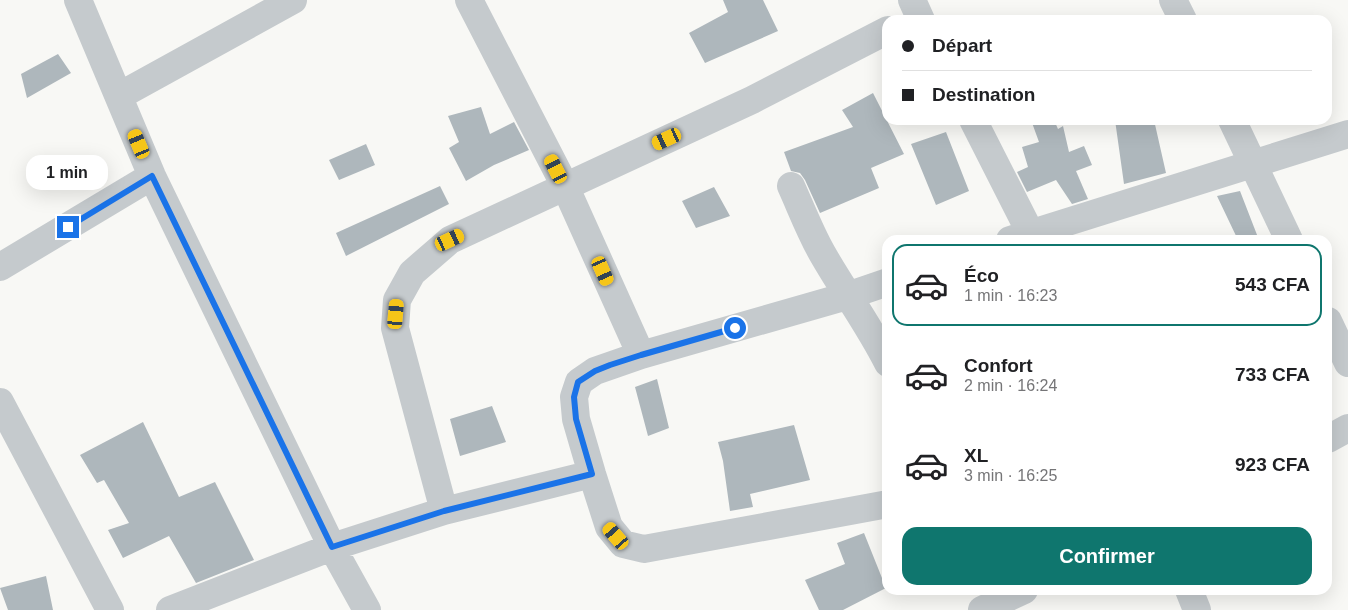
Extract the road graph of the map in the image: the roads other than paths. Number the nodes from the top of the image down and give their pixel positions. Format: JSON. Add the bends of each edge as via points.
{"nodes":[{"id":1,"x":78,"y":0,"type":"edge"},
{"id":2,"x":293,"y":0,"type":"edge"},
{"id":3,"x":469,"y":0,"type":"edge"},
{"id":4,"x":1173,"y":0,"type":"edge"},
{"id":5,"x":1180,"y":15,"type":"edge"},
{"id":6,"x":882,"y":33,"type":"edge"},
{"id":7,"x":118,"y":96,"type":"junction"},
{"id":8,"x":975,"y":125,"type":"edge"},
{"id":9,"x":1234,"y":125,"type":"edge"},
{"id":10,"x":1348,"y":134,"type":"edge"},
{"id":11,"x":1254,"y":164,"type":"junction"},
{"id":12,"x":152,"y":176,"type":"junction"},
{"id":13,"x":565,"y":186,"type":"junction"},
{"id":14,"x":791,"y":186,"type":"dead end"},
{"id":15,"x":1024,"y":235,"type":"edge"},
{"id":16,"x":1034,"y":235,"type":"edge"},
{"id":17,"x":1287,"y":235,"type":"edge"},
{"id":18,"x":0,"y":267,"type":"edge"},
{"id":19,"x":882,"y":284,"type":"edge"},
{"id":20,"x":847,"y":296,"type":"junction"},
{"id":21,"x":1332,"y":329,"type":"edge"},
{"id":22,"x":882,"y":352,"type":"edge"},
{"id":23,"x":641,"y":355,"type":"junction"},
{"id":24,"x":1348,"y":363,"type":"edge"},
{"id":25,"x":0,"y":402,"type":"edge"},
{"id":26,"x":1348,"y":428,"type":"edge"},
{"id":27,"x":1332,"y":436,"type":"edge"},
{"id":28,"x":592,"y":474,"type":"junction"},
{"id":29,"x":882,"y":505,"type":"edge"},
{"id":30,"x":444,"y":511,"type":"junction"},
{"id":31,"x":332,"y":547,"type":"junction"},
{"id":32,"x":1012,"y":595,"type":"edge"},
{"id":33,"x":1191,"y":595,"type":"edge"},
{"id":34,"x":992,"y":603,"type":"edge"},
{"id":35,"x":110,"y":610,"type":"edge"},
{"id":36,"x":170,"y":610,"type":"edge"},
{"id":37,"x":367,"y":610,"type":"edge"},
{"id":38,"x":1197,"y":610,"type":"edge"}],
"edges":[{"from":1,"to":7,"type":"street"},
{"from":2,"to":7,"type":"street"},
{"from":3,"to":13,"type":"street"},
{"from":4,"to":5,"type":"street"},
{"from":6,"to":13,"type":"street","via":[[752,100]]},
{"from":7,"to":12,"type":"street"},
{"from":8,"to":15,"type":"street"},
{"from":9,"to":11,"type":"street"},
{"from":10,"to":11,"type":"street"},
{"from":11,"to":16,"type":"street"},
{"from":11,"to":17,"type":"street"},
{"from":12,"to":18,"type":"street"},
{"from":12,"to":31,"type":"street"},
{"from":13,"to":23,"type":"street"},
{"from":13,"to":30,"type":"street","via":[[450,240],[412,272],[397,300],[395,328]]},
{"from":14,"to":20,"type":"street","via":[[820,251]]},
{"from":19,"to":20,"type":"street"},
{"from":20,"to":22,"type":"street"},
{"from":20,"to":23,"type":"street"},
{"from":21,"to":24,"type":"street"},
{"from":23,"to":28,"type":"street","via":[[595,371],[578,382],[574,397],[576,419]]},
{"from":25,"to":35,"type":"street"},
{"from":26,"to":27,"type":"street"},
{"from":28,"to":29,"type":"street","via":[[609,527],[624,544],[644,549]]},
{"from":28,"to":30,"type":"street"},
{"from":30,"to":31,"type":"street"},
{"from":31,"to":36,"type":"street"},
{"from":31,"to":37,"type":"street"},
{"from":32,"to":34,"type":"street"},
{"from":33,"to":38,"type":"street"}]}
